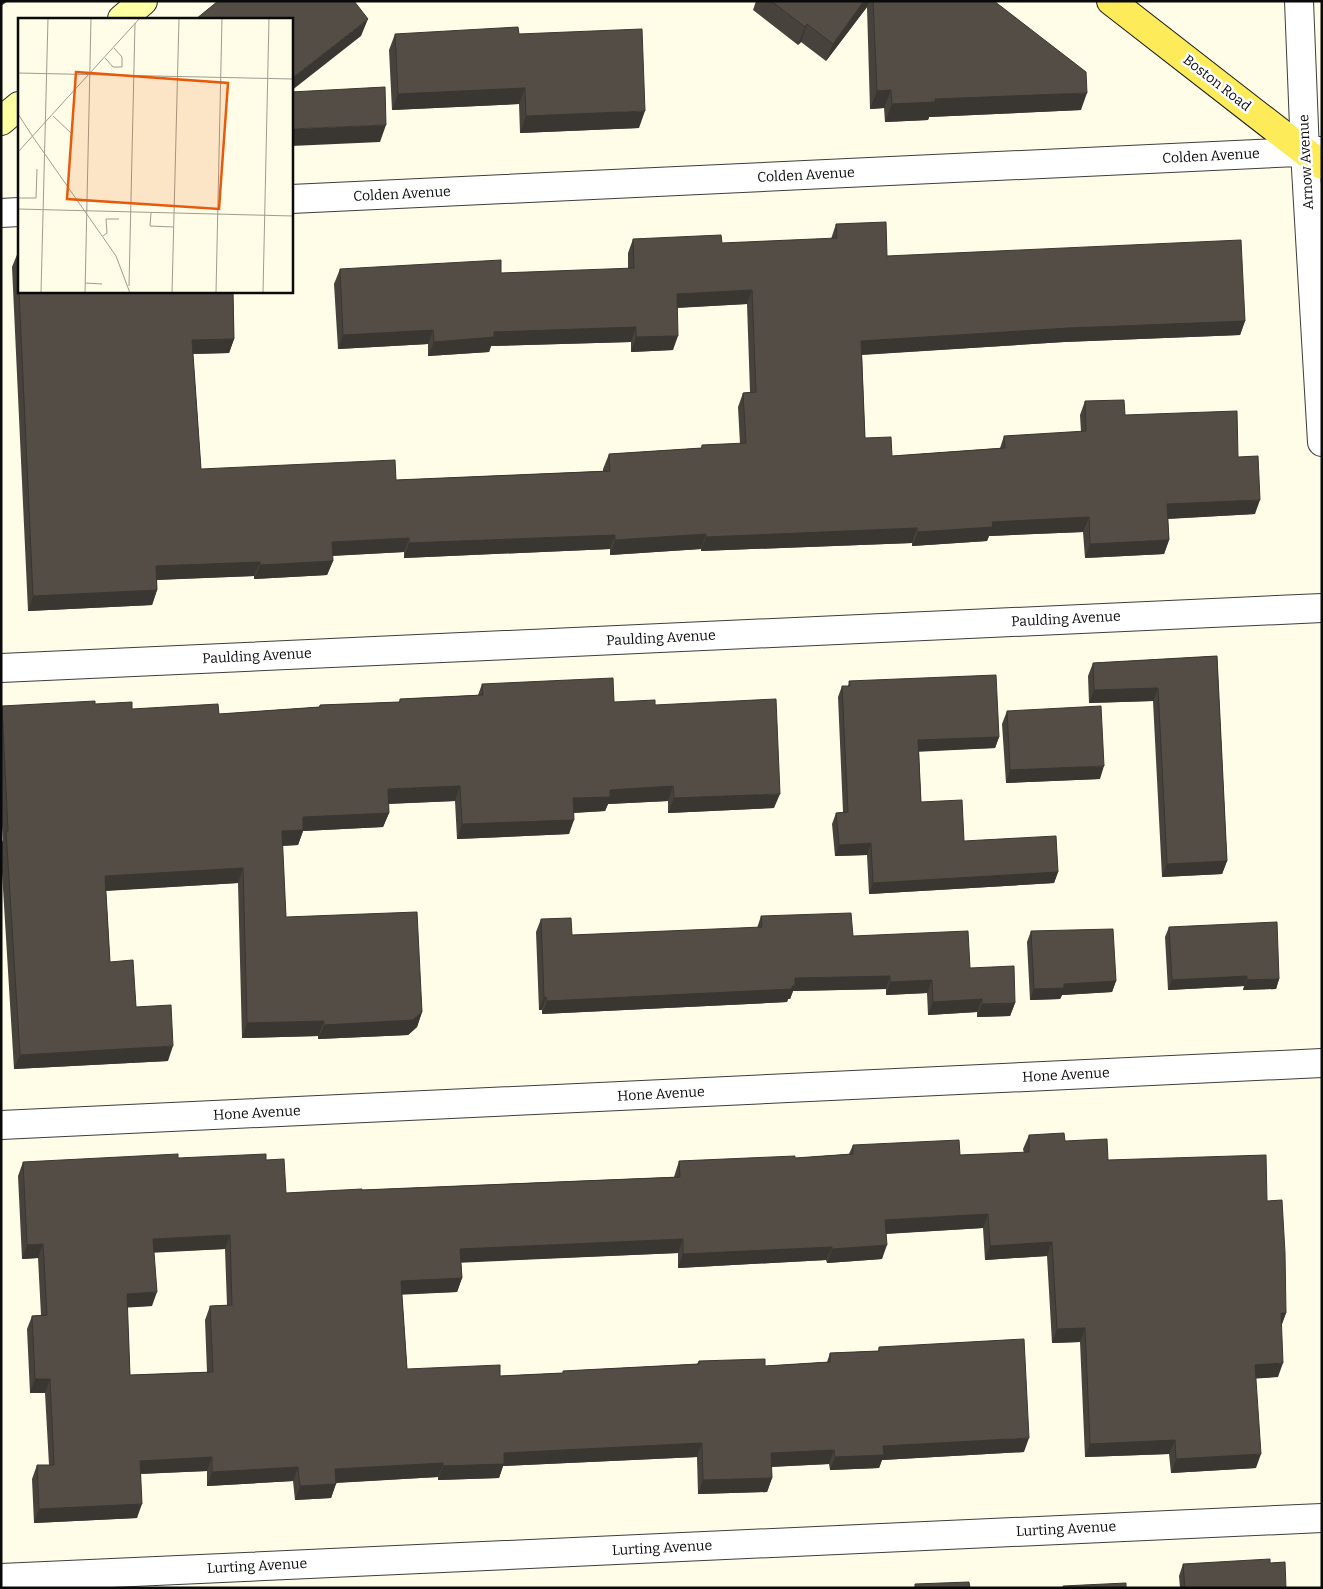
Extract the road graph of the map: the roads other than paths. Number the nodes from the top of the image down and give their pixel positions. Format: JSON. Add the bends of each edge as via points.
{"nodes":[{"id":1,"x":143,"y":1,"type":"edge"},
{"id":2,"x":1111,"y":1,"type":"edge"},
{"id":3,"x":1299,"y":1,"type":"edge"},
{"id":4,"x":123,"y":18,"type":"edge"},
{"id":5,"x":18,"y":107,"type":"edge"},
{"id":6,"x":1,"y":121,"type":"edge"},
{"id":7,"x":1316,"y":156,"type":"edge"},
{"id":8,"x":292,"y":200,"type":"edge"},
{"id":9,"x":18,"y":212,"type":"edge"},
{"id":10,"x":1,"y":213,"type":"edge"},
{"id":11,"x":1322,"y":442,"type":"edge"},
{"id":12,"x":1322,"y":608,"type":"edge"},
{"id":13,"x":1,"y":668,"type":"edge"},
{"id":14,"x":1322,"y":1063,"type":"edge"},
{"id":15,"x":1,"y":1125,"type":"edge"},
{"id":16,"x":1322,"y":1518,"type":"edge"},
{"id":17,"x":1,"y":1578,"type":"edge"}],
"edges":[{"from":1,"to":4,"type":"main road"},
{"from":2,"to":7,"type":"main road","name":"Boston Road"},
{"from":3,"to":7,"type":"street","name":"Arnow Avenue"},
{"from":5,"to":6,"type":"main road"},
{"from":7,"to":8,"type":"street","name":"Colden Avenue"},
{"from":7,"to":11,"type":"street","name":"Arnow Avenue"},
{"from":9,"to":10,"type":"street"},
{"from":12,"to":13,"type":"street","name":"Paulding Avenue"},
{"from":14,"to":15,"type":"street","name":"Hone Avenue"},
{"from":16,"to":17,"type":"street","name":"Lurting Avenue"}]}
